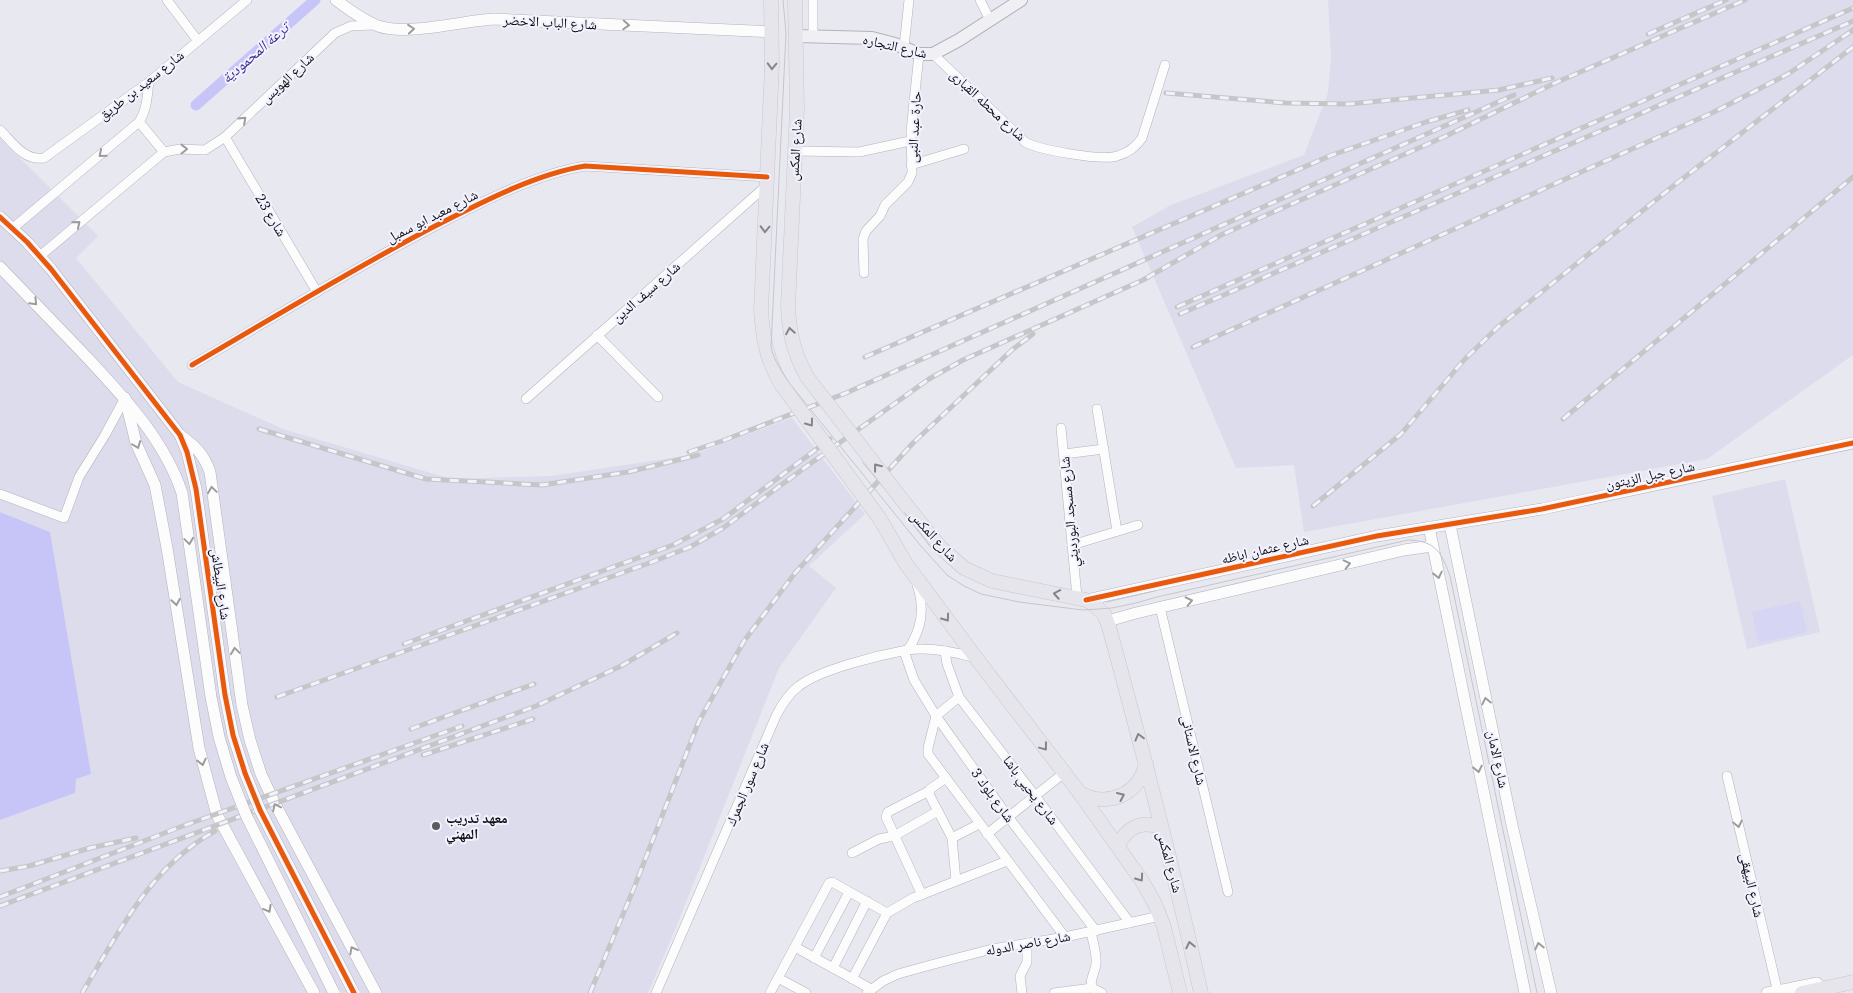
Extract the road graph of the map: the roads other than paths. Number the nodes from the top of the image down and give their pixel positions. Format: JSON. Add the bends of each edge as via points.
{"nodes":[{"id":1,"x":167,"y":0,"type":"edge"},
{"id":2,"x":247,"y":0,"type":"edge"},
{"id":3,"x":336,"y":0,"type":"edge"},
{"id":4,"x":771,"y":0,"type":"edge"},
{"id":5,"x":795,"y":0,"type":"edge"},
{"id":6,"x":813,"y":0,"type":"edge"},
{"id":7,"x":909,"y":0,"type":"edge"},
{"id":8,"x":980,"y":0,"type":"edge"},
{"id":9,"x":1022,"y":0,"type":"edge"},
{"id":10,"x":990,"y":20,"type":"junction"},
{"id":11,"x":377,"y":25,"type":"junction"},
{"id":12,"x":773,"y":32,"type":"junction"},
{"id":13,"x":796,"y":36,"type":"junction"},
{"id":14,"x":813,"y":36,"type":"junction"},
{"id":15,"x":198,"y":41,"type":"junction"},
{"id":16,"x":904,"y":47,"type":"junction"},
{"id":17,"x":919,"y":54,"type":"junction"},
{"id":18,"x":933,"y":54,"type":"junction"},
{"id":19,"x":1165,"y":65,"type":"dead end"},
{"id":20,"x":149,"y":82,"type":"junction"},
{"id":21,"x":139,"y":122,"type":"junction"},
{"id":22,"x":0,"y":130,"type":"edge"},
{"id":23,"x":225,"y":137,"type":"junction"},
{"id":24,"x":910,"y":141,"type":"junction"},
{"id":25,"x":964,"y":150,"type":"dead end"},
{"id":26,"x":795,"y":151,"type":"junction"},
{"id":27,"x":164,"y":152,"type":"junction"},
{"id":28,"x":911,"y":165,"type":"junction"},
{"id":29,"x":767,"y":181,"type":"junction"},
{"id":30,"x":0,"y":217,"type":"edge"},
{"id":31,"x":13,"y":228,"type":"junction"},
{"id":32,"x":40,"y":256,"type":"junction"},
{"id":33,"x":0,"y":267,"type":"edge"},
{"id":34,"x":864,"y":273,"type":"dead end"},
{"id":35,"x":317,"y":292,"type":"junction"},
{"id":36,"x":597,"y":334,"type":"junction"},
{"id":37,"x":192,"y":365,"type":"dead end"},
{"id":38,"x":658,"y":397,"type":"dead end"},
{"id":39,"x":125,"y":398,"type":"junction"},
{"id":40,"x":526,"y":399,"type":"dead end"},
{"id":41,"x":1098,"y":409,"type":"dead end"},
{"id":42,"x":1062,"y":428,"type":"dead end"},
{"id":43,"x":180,"y":435,"type":"junction"},
{"id":44,"x":1853,"y":443,"type":"edge"},
{"id":45,"x":1104,"y":449,"type":"junction"},
{"id":46,"x":1064,"y":454,"type":"junction"},
{"id":47,"x":0,"y":494,"type":"edge"},
{"id":48,"x":1138,"y":525,"type":"dead end"},
{"id":49,"x":1450,"y":525,"type":"junction"},
{"id":50,"x":1429,"y":527,"type":"junction"},
{"id":51,"x":1116,"y":531,"type":"junction"},
{"id":52,"x":1072,"y":544,"type":"junction"},
{"id":53,"x":1432,"y":546,"type":"junction"},
{"id":54,"x":906,"y":564,"type":"junction"},
{"id":55,"x":1082,"y":599,"type":"junction"},
{"id":56,"x":1160,"y":608,"type":"junction"},
{"id":57,"x":1108,"y":621,"type":"junction"},
{"id":58,"x":906,"y":651,"type":"junction"},
{"id":59,"x":945,"y":651,"type":"junction"},
{"id":60,"x":976,"y":658,"type":"junction"},
{"id":61,"x":959,"y":697,"type":"junction"},
{"id":62,"x":936,"y":716,"type":"junction"},
{"id":63,"x":1146,"y":763,"type":"junction"},
{"id":64,"x":1064,"y":773,"type":"junction"},
{"id":65,"x":1727,"y":776,"type":"dead end"},
{"id":66,"x":946,"y":778,"type":"junction"},
{"id":67,"x":929,"y":791,"type":"junction"},
{"id":68,"x":1079,"y":792,"type":"junction"},
{"id":69,"x":1036,"y":796,"type":"junction"},
{"id":70,"x":938,"y":811,"type":"junction"},
{"id":71,"x":1009,"y":818,"type":"junction"},
{"id":72,"x":979,"y":824,"type":"junction"},
{"id":73,"x":1160,"y":827,"type":"junction"},
{"id":74,"x":987,"y":834,"type":"junction"},
{"id":75,"x":894,"y":836,"type":"junction"},
{"id":76,"x":952,"y":838,"type":"junction"},
{"id":77,"x":1118,"y":846,"type":"junction"},
{"id":78,"x":852,"y":853,"type":"dead end"},
{"id":79,"x":1007,"y":861,"type":"junction"},
{"id":80,"x":956,"y":881,"type":"junction"},
{"id":81,"x":849,"y":892,"type":"junction"},
{"id":82,"x":1228,"y":892,"type":"dead end"},
{"id":83,"x":922,"y":895,"type":"junction"},
{"id":84,"x":867,"y":901,"type":"junction"},
{"id":85,"x":887,"y":912,"type":"junction"},
{"id":86,"x":1160,"y":916,"type":"junction"},
{"id":87,"x":1130,"y":923,"type":"junction"},
{"id":88,"x":1094,"y":931,"type":"junction"},
{"id":89,"x":1065,"y":938,"type":"junction"},
{"id":90,"x":1027,"y":944,"type":"junction"},
{"id":91,"x":794,"y":947,"type":"junction"},
{"id":92,"x":814,"y":958,"type":"junction"},
{"id":93,"x":833,"y":968,"type":"junction"},
{"id":94,"x":1853,"y":975,"type":"edge"},
{"id":95,"x":778,"y":978,"type":"junction"},
{"id":96,"x":852,"y":979,"type":"junction"},
{"id":97,"x":1853,"y":982,"type":"edge"},
{"id":98,"x":1092,"y":988,"type":"junction"},
{"id":99,"x":869,"y":991,"type":"edge"},
{"id":100,"x":1774,"y":992,"type":"edge"},
{"id":101,"x":314,"y":993,"type":"edge"},
{"id":102,"x":334,"y":993,"type":"edge"},
{"id":103,"x":354,"y":993,"type":"edge"},
{"id":104,"x":376,"y":993,"type":"edge"},
{"id":105,"x":656,"y":993,"type":"edge"},
{"id":106,"x":770,"y":993,"type":"edge"},
{"id":107,"x":806,"y":993,"type":"edge"},
{"id":108,"x":1022,"y":993,"type":"edge"},
{"id":109,"x":1054,"y":993,"type":"edge"},
{"id":110,"x":1102,"y":993,"type":"edge"},
{"id":111,"x":1180,"y":993,"type":"edge"},
{"id":112,"x":1201,"y":993,"type":"edge"},
{"id":113,"x":1525,"y":993,"type":"edge"},
{"id":114,"x":1550,"y":993,"type":"edge"},
{"id":115,"x":1802,"y":993,"type":"edge"}],
"edges":[{"from":1,"to":15,"type":"street"},
{"from":2,"to":15,"type":"street","name":"شارع سعيد بن طريق"},
{"from":3,"to":11,"type":"street","name":"شارع الباب الاخضر"},
{"from":4,"to":12,"type":"main road","name":"شارع المكس"},
{"from":5,"to":13,"type":"main road","name":"شارع المكس"},
{"from":6,"to":14,"type":"street"},
{"from":7,"to":16,"type":"street"},
{"from":8,"to":10,"type":"street"},
{"from":9,"to":10,"type":"main road","name":"شارع التجاره"},
{"from":10,"to":18,"type":"main road","name":"شارع التجاره"},
{"from":11,"to":12,"type":"street","name":"شارع الباب الاخضر","one_way":true,"via":[[397,30],[494,20]]},
{"from":23,"to":11,"type":"street","name":"شارع الهويس","one_way":true,"via":[[336,33],[360,25]]},
{"from":12,"to":29,"type":"main road","name":"شارع المكس","one_way":true},
{"from":13,"to":14,"type":"main road","name":"شارع التجاره"},
{"from":13,"to":26,"type":"main road","name":"شارع المكس"},
{"from":14,"to":16,"type":"main road","name":"شارع التجاره","via":[[872,38]]},
{"from":15,"to":20,"type":"street","name":"شارع سعيد بن طريق"},
{"from":16,"to":17,"type":"main road","name":"شارع التجاره"},
{"from":17,"to":18,"type":"main road","name":"شارع التجاره"},
{"from":17,"to":24,"type":"street","name":"حارة عبد النبى"},
{"from":18,"to":19,"type":"street","name":"شارع محطه القبارى","via":[[1025,142],[1044,149],[1102,158],[1117,157],[1138,144]]},
{"from":20,"to":21,"type":"street","via":[[144,115]]},
{"from":20,"to":22,"type":"street","name":"شارع سعيد بن طريق","via":[[44,158],[30,158]]},
{"from":21,"to":27,"type":"street"},
{"from":21,"to":31,"type":"street","one_way":true},
{"from":27,"to":23,"type":"street","name":"شارع الهويس","one_way":true,"via":[[204,150]]},
{"from":23,"to":35,"type":"street","name":"شارع 23"},
{"from":24,"to":26,"type":"street","via":[[859,152]]},
{"from":24,"to":28,"type":"street","name":"حارة عبد النبى"},
{"from":25,"to":28,"type":"street"},
{"from":55,"to":26,"type":"main road","name":"شارع المكس","one_way":true,"bridge":true,"via":[[1006,585],[977,576],[951,558],[807,377],[793,347],[789,328]]},
{"from":32,"to":27,"type":"street","one_way":true},
{"from":28,"to":34,"type":"street","name":"حارة عبد النبى","via":[[908,182],[866,231],[863,239]]},
{"from":29,"to":35,"type":"street","name":"شارع معبد ابو سمبل","via":[[586,166],[564,170],[474,206]]},
{"from":29,"to":36,"type":"street","name":"شارع سيف الدين"},
{"from":29,"to":54,"type":"main road","name":"شارع المكس","one_way":true,"bridge":true,"via":[[762,330],[771,367],[880,519]]},
{"from":30,"to":31,"type":"street","name":"شارع البيطاش"},
{"from":31,"to":32,"type":"street","name":"شارع البيطاش"},
{"from":32,"to":43,"type":"street","name":"شارع البيطاش"},
{"from":33,"to":39,"type":"street","name":"شارع البيطاش","one_way":true},
{"from":35,"to":37,"type":"street","name":"شارع معبد ابو سمبل"},
{"from":36,"to":38,"type":"street"},
{"from":36,"to":40,"type":"street","name":"شارع سيف الدين"},
{"from":39,"to":47,"type":"street","via":[[79,476],[64,518]]},
{"from":39,"to":101,"type":"street","one_way":true,"via":[[136,443],[155,485],[199,748],[217,815]]},
{"from":39,"to":102,"type":"street","name":"شارع البيطاش","one_way":true,"bridge":true,"via":[[167,457],[182,493],[212,697],[231,777],[246,815]]},
{"from":41,"to":45,"type":"street"},
{"from":42,"to":46,"type":"street","name":"شارع مسجد البورديني"},
{"from":43,"to":103,"type":"street","name":"شارع البيطاش","bridge":true,"via":[[196,489],[225,695],[245,773],[260,810]]},
{"from":104,"to":43,"type":"street","one_way":true,"via":[[261,774],[242,704],[210,472],[196,447]]},
{"from":44,"to":49,"type":"street","name":"شارع جبل الزيتون","via":[[1551,508]]},
{"from":45,"to":46,"type":"street"},
{"from":45,"to":51,"type":"street"},
{"from":46,"to":52,"type":"street","name":"شارع مسجد البورديني"},
{"from":48,"to":51,"type":"street"},
{"from":49,"to":50,"type":"street","name":"شارع عثمان اباظه"},
{"from":114,"to":49,"type":"street","name":"شارع الامان","one_way":true},
{"from":50,"to":53,"type":"street","name":"شارع الامان"},
{"from":50,"to":55,"type":"street","name":"شارع عثمان اباظه"},
{"from":51,"to":52,"type":"street"},
{"from":52,"to":55,"type":"street","name":"شارع مسجد البورديني"},
{"from":56,"to":53,"type":"street","one_way":true},
{"from":53,"to":113,"type":"street","name":"شارع الامان","one_way":true},
{"from":54,"to":58,"type":"street","via":[[917,584],[922,611],[921,625]]},
{"from":54,"to":60,"type":"main road","name":"شارع المكس","one_way":true},
{"from":55,"to":57,"type":"main road","name":"شارع المكس","via":[[1100,609]]},
{"from":56,"to":57,"type":"street"},
{"from":56,"to":82,"type":"street","name":"شارع الاستانى"},
{"from":63,"to":57,"type":"main road","name":"شارع المكس","one_way":true},
{"from":58,"to":59,"type":"street","name":"شارع سور الجمرك"},
{"from":58,"to":62,"type":"street","name":"شارع بلوك 3","via":[[914,680]]},
{"from":58,"to":105,"type":"street","name":"شارع سور الجمرك","via":[[819,674],[799,685],[783,702]]},
{"from":59,"to":60,"type":"street","name":"شارع سور الجمرك"},
{"from":59,"to":61,"type":"street","name":"شارع يحيي باشا"},
{"from":60,"to":64,"type":"main road","name":"شارع المكس","one_way":true},
{"from":61,"to":62,"type":"street"},
{"from":61,"to":69,"type":"street","name":"شارع يحيي باشا"},
{"from":62,"to":66,"type":"street","via":[[927,751]]},
{"from":62,"to":71,"type":"street","name":"شارع بلوك 3"},
{"from":68,"to":63,"type":"main road","one_way":true,"via":[[1103,800],[1125,794],[1137,784]]},
{"from":63,"to":73,"type":"main road","name":"شارع المكس"},
{"from":64,"to":68,"type":"main road","name":"شارع المكس"},
{"from":64,"to":69,"type":"street"},
{"from":65,"to":100,"type":"street","name":"شارع البيهقى","one_way":true},
{"from":66,"to":67,"type":"street"},
{"from":66,"to":72,"type":"street"},
{"from":67,"to":70,"type":"street"},
{"from":67,"to":75,"type":"street","via":[[886,814]]},
{"from":68,"to":77,"type":"main road","name":"شارع المكس"},
{"from":69,"to":71,"type":"street"},
{"from":69,"to":87,"type":"street","name":"شارع يحيي باشا"},
{"from":70,"to":75,"type":"street"},
{"from":70,"to":76,"type":"street"},
{"from":71,"to":74,"type":"street"},
{"from":71,"to":88,"type":"street","name":"شارع بلوك 3"},
{"from":72,"to":74,"type":"street"},
{"from":72,"to":76,"type":"street"},
{"from":73,"to":77,"type":"main road","via":[[1146,824],[1133,827],[1121,838]]},
{"from":112,"to":73,"type":"main road","name":"شارع المكس","one_way":true},
{"from":74,"to":79,"type":"street"},
{"from":75,"to":78,"type":"street","via":[[879,839]]},
{"from":75,"to":83,"type":"street"},
{"from":76,"to":80,"type":"street"},
{"from":77,"to":86,"type":"main road","name":"شارع المكس","one_way":true,"via":[[1149,892]]},
{"from":79,"to":80,"type":"street"},
{"from":79,"to":89,"type":"street"},
{"from":80,"to":83,"type":"street"},
{"from":81,"to":84,"type":"street"},
{"from":81,"to":91,"type":"street","via":[[832,882],[827,885]]},
{"from":81,"to":92,"type":"street"},
{"from":83,"to":85,"type":"street"},
{"from":84,"to":85,"type":"street"},
{"from":84,"to":93,"type":"street"},
{"from":85,"to":96,"type":"street"},
{"from":86,"to":87,"type":"street","name":"شارع ناصر الدوله"},
{"from":86,"to":111,"type":"main road","name":"شارع المكس"},
{"from":87,"to":88,"type":"street","name":"شارع ناصر الدوله"},
{"from":88,"to":89,"type":"street","name":"شارع ناصر الدوله"},
{"from":88,"to":98,"type":"street","via":[[1097,958]]},
{"from":89,"to":90,"type":"street","name":"شارع ناصر الدوله"},
{"from":90,"to":99,"type":"street","name":"شارع ناصر الدوله","via":[[992,949],[898,974]]},
{"from":90,"to":108,"type":"street","via":[[1026,962],[1020,976]]},
{"from":91,"to":92,"type":"street"},
{"from":91,"to":95,"type":"street"},
{"from":92,"to":93,"type":"street"},
{"from":93,"to":96,"type":"street"},
{"from":94,"to":100,"type":"street"},
{"from":95,"to":106,"type":"street"},
{"from":95,"to":107,"type":"street"},
{"from":96,"to":99,"type":"street"},
{"from":97,"to":115,"type":"main road"},
{"from":98,"to":109,"type":"street"},
{"from":98,"to":110,"type":"street"}]}
